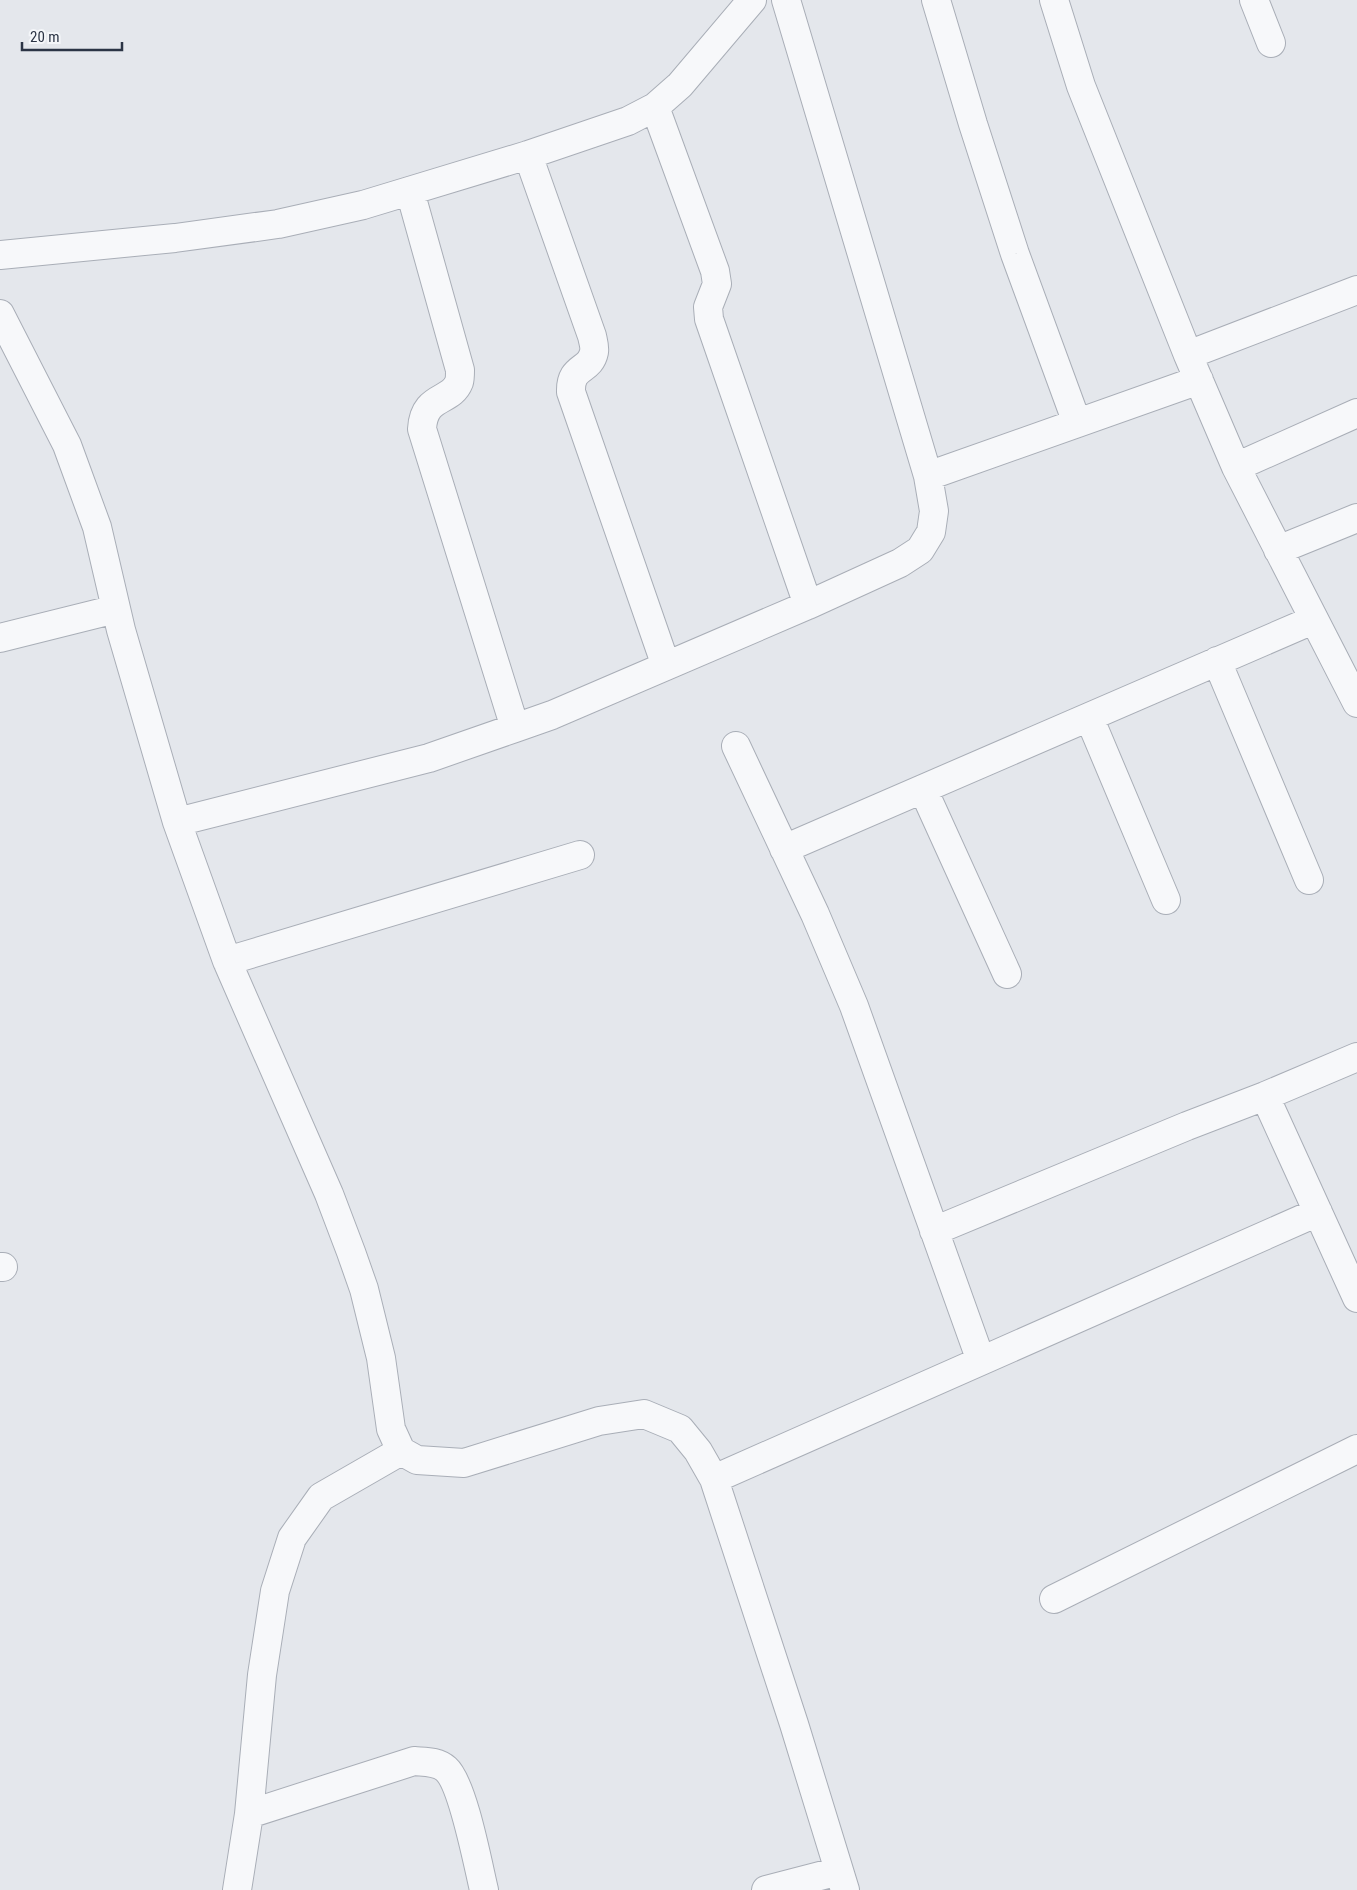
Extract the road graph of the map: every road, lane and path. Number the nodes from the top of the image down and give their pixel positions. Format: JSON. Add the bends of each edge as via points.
{"nodes":[{"id":1,"x":752,"y":0,"type":"edge"},
{"id":2,"x":786,"y":0,"type":"edge"},
{"id":3,"x":936,"y":0,"type":"edge"},
{"id":4,"x":1054,"y":0,"type":"edge"},
{"id":5,"x":1254,"y":0,"type":"edge"},
{"id":6,"x":1271,"y":43,"type":"dead end"},
{"id":7,"x":655,"y":107,"type":"junction"},
{"id":8,"x":528,"y":156,"type":"junction"},
{"id":9,"x":410,"y":191,"type":"junction"},
{"id":10,"x":0,"y":255,"type":"edge"},
{"id":11,"x":1357,"y":290,"type":"edge"},
{"id":12,"x":0,"y":314,"type":"edge"},
{"id":13,"x":1188,"y":355,"type":"junction"},
{"id":14,"x":1199,"y":380,"type":"junction"},
{"id":15,"x":1357,"y":413,"type":"edge"},
{"id":16,"x":1077,"y":423,"type":"junction"},
{"id":17,"x":1236,"y":467,"type":"junction"},
{"id":18,"x":928,"y":476,"type":"junction"},
{"id":19,"x":1357,"y":518,"type":"edge"},
{"id":20,"x":1278,"y":550,"type":"junction"},
{"id":21,"x":808,"y":605,"type":"junction"},
{"id":22,"x":116,"y":609,"type":"junction"},
{"id":23,"x":1313,"y":620,"type":"junction"},
{"id":24,"x":0,"y":638,"type":"edge"},
{"id":25,"x":1217,"y":661,"type":"junction"},
{"id":26,"x":666,"y":666,"type":"junction"},
{"id":27,"x":1357,"y":703,"type":"edge"},
{"id":28,"x":1089,"y":717,"type":"junction"},
{"id":29,"x":515,"y":728,"type":"junction"},
{"id":30,"x":736,"y":746,"type":"dead end"},
{"id":31,"x":923,"y":789,"type":"junction"},
{"id":32,"x":177,"y":822,"type":"junction"},
{"id":33,"x":784,"y":849,"type":"junction"},
{"id":34,"x":580,"y":855,"type":"dead end"},
{"id":35,"x":1309,"y":880,"type":"dead end"},
{"id":36,"x":1166,"y":900,"type":"dead end"},
{"id":37,"x":227,"y":961,"type":"junction"},
{"id":38,"x":1007,"y":974,"type":"dead end"},
{"id":39,"x":1357,"y":1057,"type":"edge"},
{"id":40,"x":1265,"y":1096,"type":"junction"},
{"id":41,"x":1318,"y":1212,"type":"junction"},
{"id":42,"x":934,"y":1231,"type":"junction"},
{"id":43,"x":1348,"y":1258,"type":"edge"},
{"id":44,"x":1357,"y":1298,"type":"edge"},
{"id":45,"x":982,"y":1361,"type":"junction"},
{"id":46,"x":1357,"y":1449,"type":"edge"},
{"id":47,"x":401,"y":1451,"type":"junction"},
{"id":48,"x":714,"y":1479,"type":"junction"},
{"id":49,"x":1054,"y":1599,"type":"dead end"},
{"id":50,"x":248,"y":1814,"type":"junction"},
{"id":51,"x":842,"y":1881,"type":"edge"},
{"id":52,"x":237,"y":1890,"type":"edge"},
{"id":53,"x":484,"y":1890,"type":"edge"},
{"id":54,"x":766,"y":1890,"type":"edge"}],
"edges":[{"from":1,"to":7,"type":"street","via":[[680,85]]},
{"from":2,"to":18,"type":"street"},
{"from":3,"to":16,"type":"street","via":[[1015,254]]},
{"from":4,"to":13,"type":"street","via":[[1081,86]]},
{"from":5,"to":6,"type":"street"},
{"from":7,"to":8,"type":"street","via":[[628,121]]},
{"from":7,"to":21,"type":"street","via":[[715,271],[718,284],[708,307],[709,319]]},
{"from":8,"to":9,"type":"street"},
{"from":8,"to":26,"type":"street","via":[[595,351],[590,362],[575,373],[571,392]]},
{"from":9,"to":10,"type":"street","via":[[278,224]]},
{"from":9,"to":29,"type":"street","via":[[460,370],[459,383],[423,416],[422,430]]},
{"from":11,"to":13,"type":"street"},
{"from":12,"to":22,"type":"street","via":[[67,445],[97,527]]},
{"from":13,"to":14,"type":"street"},
{"from":14,"to":16,"type":"street"},
{"from":14,"to":17,"type":"street"},
{"from":15,"to":17,"type":"street"},
{"from":16,"to":18,"type":"street"},
{"from":17,"to":20,"type":"street"},
{"from":18,"to":21,"type":"street","via":[[934,510],[931,532],[920,550],[900,563]]},
{"from":19,"to":20,"type":"street"},
{"from":20,"to":23,"type":"street"},
{"from":21,"to":26,"type":"street"},
{"from":22,"to":24,"type":"street"},
{"from":22,"to":32,"type":"street"},
{"from":23,"to":25,"type":"street"},
{"from":23,"to":27,"type":"street"},
{"from":25,"to":28,"type":"street"},
{"from":25,"to":35,"type":"street"},
{"from":26,"to":29,"type":"street"},
{"from":28,"to":31,"type":"street"},
{"from":28,"to":36,"type":"street"},
{"from":29,"to":32,"type":"street","via":[[429,758]]},
{"from":30,"to":33,"type":"street"},
{"from":31,"to":33,"type":"street"},
{"from":31,"to":38,"type":"street"},
{"from":32,"to":37,"type":"street"},
{"from":33,"to":42,"type":"street","via":[[854,1006]]},
{"from":34,"to":37,"type":"street"},
{"from":37,"to":47,"type":"street","via":[[351,1252],[364,1289],[381,1358],[392,1429]]},
{"from":39,"to":40,"type":"street"},
{"from":40,"to":41,"type":"street"},
{"from":40,"to":42,"type":"street"},
{"from":41,"to":43,"type":"street"},
{"from":41,"to":45,"type":"street"},
{"from":42,"to":45,"type":"street"},
{"from":43,"to":44,"type":"street"},
{"from":45,"to":48,"type":"street"},
{"from":46,"to":49,"type":"street"},
{"from":47,"to":48,"type":"street","via":[[417,1460],[464,1463],[599,1421],[644,1414],[680,1429],[698,1451]]},
{"from":47,"to":50,"type":"street","via":[[321,1497],[292,1538],[273,1600]]},
{"from":48,"to":51,"type":"street"},
{"from":50,"to":52,"type":"street"},
{"from":50,"to":53,"type":"street","via":[[414,1761],[435,1762],[447,1770],[457,1786]]},
{"from":51,"to":54,"type":"street"}]}
